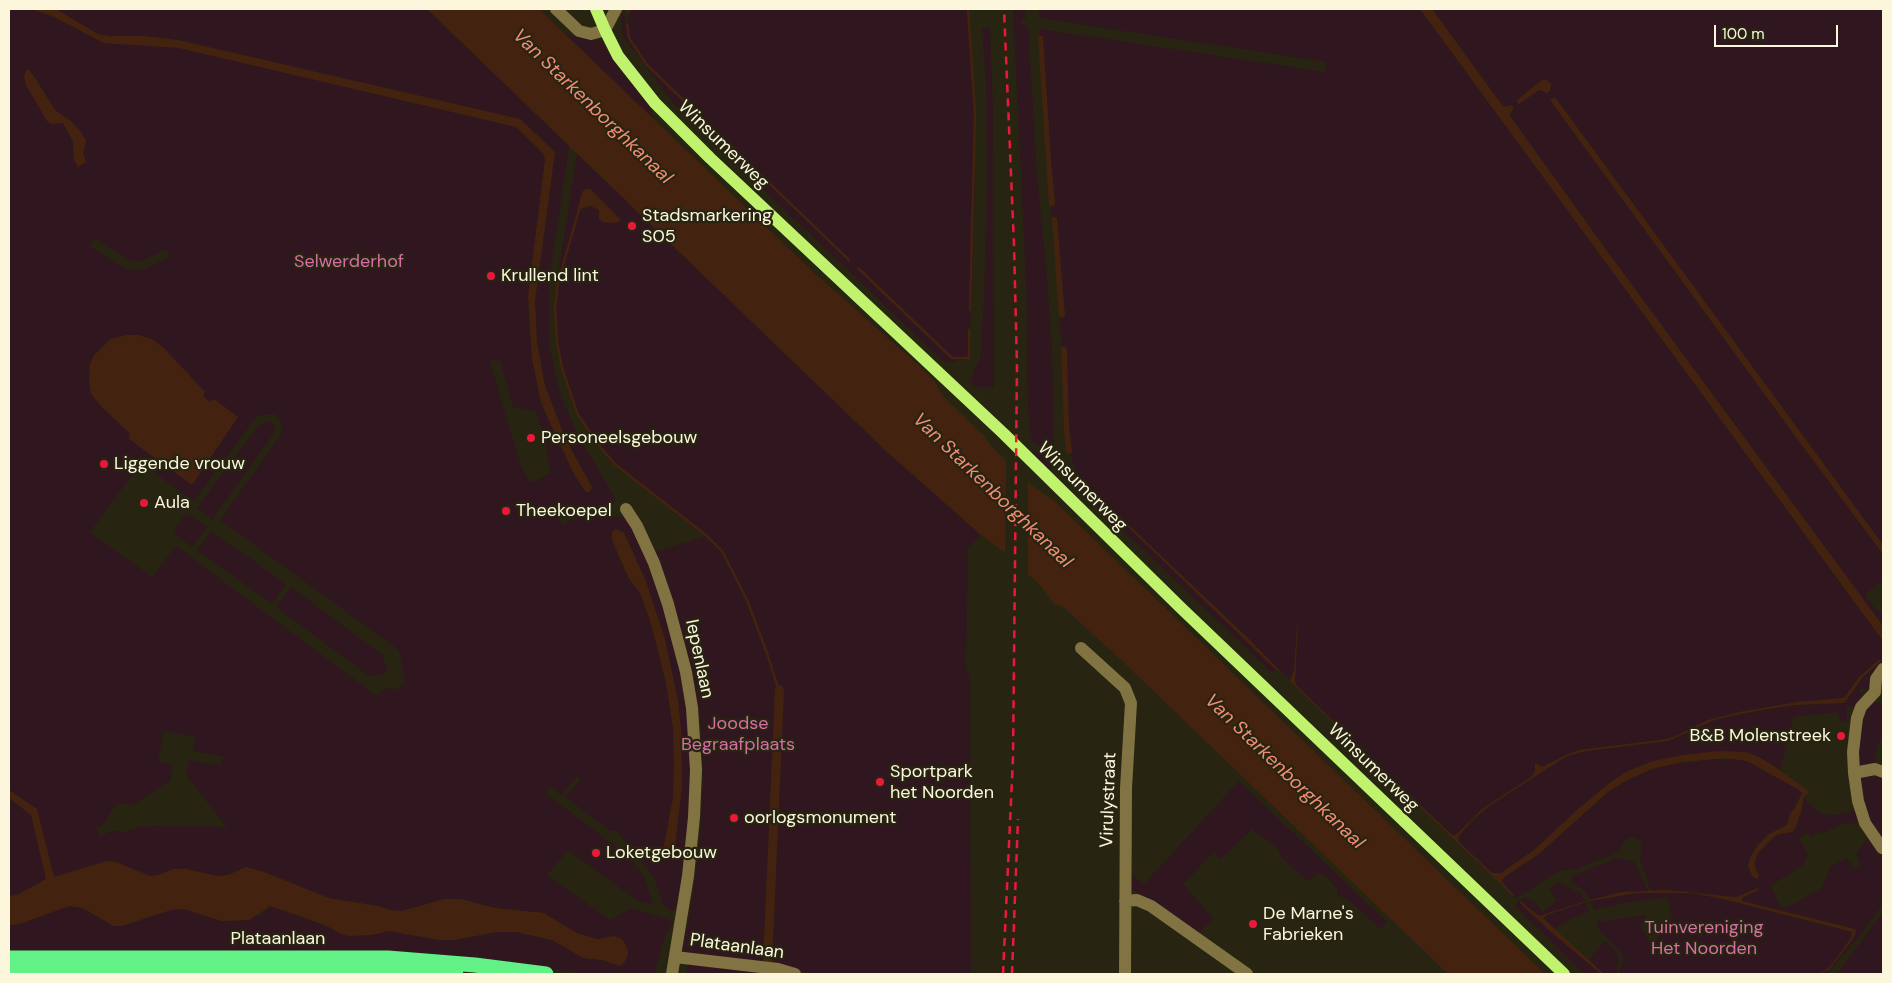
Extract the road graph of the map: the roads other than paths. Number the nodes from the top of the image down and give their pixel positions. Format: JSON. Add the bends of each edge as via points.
{"nodes":[{"id":1,"x":556,"y":9,"type":"edge"},
{"id":2,"x":596,"y":9,"type":"edge"},
{"id":3,"x":616,"y":9,"type":"edge"},
{"id":4,"x":605,"y":30,"type":"junction"},
{"id":5,"x":626,"y":510,"type":"dead end"},
{"id":6,"x":1081,"y":648,"type":"dead end"},
{"id":7,"x":1883,"y":669,"type":"edge"},
{"id":8,"x":1879,"y":695,"type":"edge"},
{"id":9,"x":1883,"y":772,"type":"edge"},
{"id":10,"x":1854,"y":773,"type":"junction"},
{"id":11,"x":1882,"y":848,"type":"edge"},
{"id":12,"x":1125,"y":900,"type":"junction"},
{"id":13,"x":675,"y":957,"type":"junction"},
{"id":14,"x":9,"y":958,"type":"edge"},
{"id":15,"x":9,"y":970,"type":"edge"},
{"id":16,"x":456,"y":974,"type":"edge"},
{"id":17,"x":546,"y":974,"type":"edge"},
{"id":18,"x":672,"y":974,"type":"edge"},
{"id":19,"x":795,"y":974,"type":"edge"},
{"id":20,"x":1125,"y":974,"type":"edge"},
{"id":21,"x":1247,"y":974,"type":"edge"},
{"id":22,"x":1564,"y":974,"type":"edge"}],
"edges":[{"from":1,"to":4,"type":"street","via":[[583,33],[595,34]]},
{"from":2,"to":4,"type":"main road","name":"Winsumerweg"},
{"from":3,"to":4,"type":"street"},
{"from":4,"to":22,"type":"main road","name":"Winsumerweg","via":[[618,56],[662,110],[1004,434]]},
{"from":5,"to":13,"type":"street","name":"Iepenlaan","via":[[654,563],[668,604],[692,708],[696,770],[694,816]]},
{"from":6,"to":12,"type":"street","name":"Virulystraat","via":[[1125,688],[1131,703]]},
{"from":7,"to":8,"type":"street","via":[[1876,679]]},
{"from":8,"to":10,"type":"street","via":[[1864,703],[1859,712],[1853,752]]},
{"from":9,"to":10,"type":"street","via":[[1875,769]]},
{"from":10,"to":11,"type":"street","via":[[1865,823]]},
{"from":12,"to":20,"type":"street","name":"Virulystraat"},
{"from":12,"to":21,"type":"street","via":[[1137,900],[1151,906]]},
{"from":13,"to":18,"type":"street","name":"Iepenlaan"},
{"from":13,"to":19,"type":"street","name":"Plataanlaan","via":[[778,969]]},
{"from":14,"to":17,"type":"highway","name":"Plataanlaan","via":[[388,958],[475,964]]},
{"from":15,"to":16,"type":"highway","name":"Plataanlaan","via":[[340,969]]}]}
